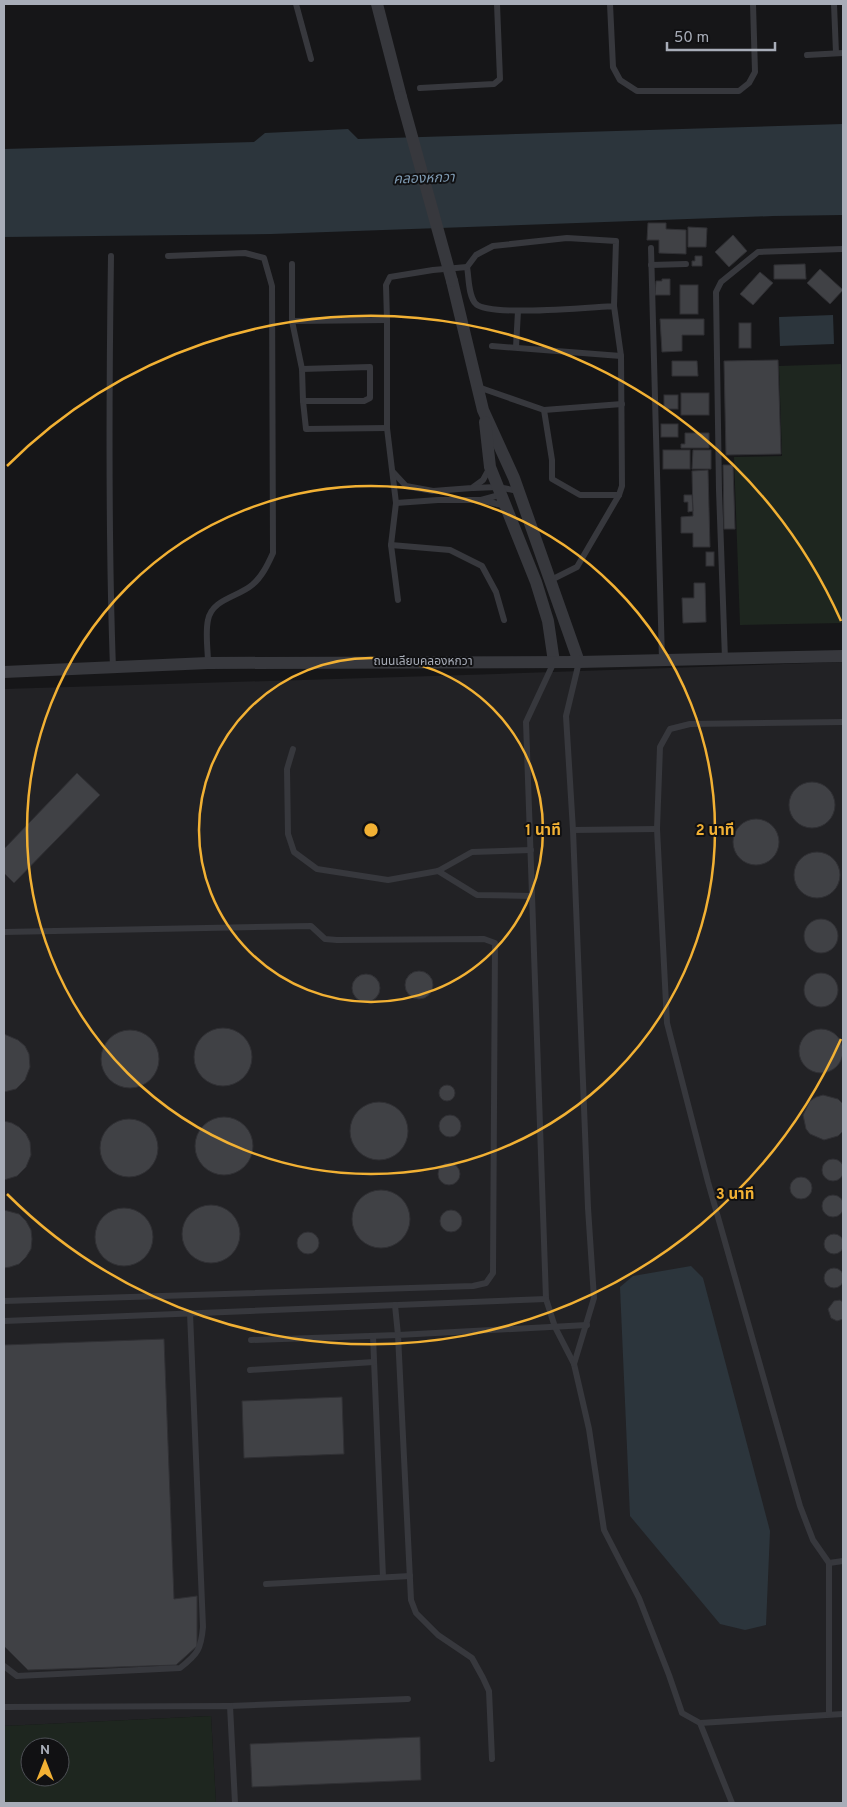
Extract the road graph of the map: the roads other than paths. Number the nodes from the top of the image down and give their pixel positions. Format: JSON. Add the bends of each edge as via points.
{"nodes":[{"id":1,"x":296,"y":4,"type":"edge"},
{"id":2,"x":377,"y":4,"type":"edge"},
{"id":3,"x":497,"y":4,"type":"edge"},
{"id":4,"x":610,"y":4,"type":"edge"},
{"id":5,"x":753,"y":4,"type":"edge"},
{"id":6,"x":834,"y":4,"type":"edge"},
{"id":7,"x":836,"y":53,"type":"junction"},
{"id":8,"x":843,"y":53,"type":"edge"},
{"id":9,"x":807,"y":55,"type":"dead end"},
{"id":10,"x":311,"y":59,"type":"dead end"},
{"id":11,"x":420,"y":88,"type":"dead end"},
{"id":12,"x":651,"y":248,"type":"dead end"},
{"id":13,"x":843,"y":249,"type":"edge"},
{"id":14,"x":111,"y":256,"type":"dead end"},
{"id":15,"x":168,"y":256,"type":"dead end"},
{"id":16,"x":292,"y":264,"type":"dead end"},
{"id":17,"x":686,"y":264,"type":"dead end"},
{"id":18,"x":651,"y":265,"type":"junction"},
{"id":19,"x":468,"y":267,"type":"junction"},
{"id":20,"x":614,"y":306,"type":"junction"},
{"id":21,"x":518,"y":311,"type":"junction"},
{"id":22,"x":387,"y":320,"type":"junction"},
{"id":23,"x":292,"y":321,"type":"junction"},
{"id":24,"x":492,"y":346,"type":"dead end"},
{"id":25,"x":516,"y":347,"type":"junction"},
{"id":26,"x":621,"y":356,"type":"junction"},
{"id":27,"x":302,"y":369,"type":"junction"},
{"id":28,"x":476,"y":386,"type":"junction"},
{"id":29,"x":303,"y":401,"type":"junction"},
{"id":30,"x":622,"y":404,"type":"junction"},
{"id":31,"x":484,"y":410,"type":"junction"},
{"id":32,"x":544,"y":410,"type":"junction"},
{"id":33,"x":387,"y":428,"type":"junction"},
{"id":34,"x":490,"y":467,"type":"junction"},
{"id":35,"x":392,"y":471,"type":"junction"},
{"id":36,"x":472,"y":488,"type":"junction"},
{"id":37,"x":500,"y":491,"type":"junction"},
{"id":38,"x":519,"y":491,"type":"junction"},
{"id":39,"x":619,"y":495,"type":"junction"},
{"id":40,"x":481,"y":500,"type":"junction"},
{"id":41,"x":396,"y":503,"type":"junction"},
{"id":42,"x":506,"y":506,"type":"junction"},
{"id":43,"x":391,"y":545,"type":"junction"},
{"id":44,"x":552,"y":581,"type":"junction"},
{"id":45,"x":536,"y":582,"type":"junction"},
{"id":46,"x":398,"y":600,"type":"dead end"},
{"id":47,"x":504,"y":620,"type":"dead end"},
{"id":48,"x":843,"y":656,"type":"edge"},
{"id":49,"x":725,"y":659,"type":"junction"},
{"id":50,"x":662,"y":660,"type":"junction"},
{"id":51,"x":554,"y":662,"type":"junction"},
{"id":52,"x":579,"y":662,"type":"junction"},
{"id":53,"x":208,"y":663,"type":"junction"},
{"id":54,"x":113,"y":668,"type":"junction"},
{"id":55,"x":4,"y":672,"type":"edge"},
{"id":56,"x":843,"y":722,"type":"edge"},
{"id":57,"x":292,"y":749,"type":"dead end"},
{"id":58,"x":657,"y":828,"type":"junction"},
{"id":59,"x":573,"y":830,"type":"junction"},
{"id":60,"x":531,"y":850,"type":"junction"},
{"id":61,"x":438,"y":871,"type":"junction"},
{"id":62,"x":532,"y":896,"type":"junction"},
{"id":63,"x":4,"y":932,"type":"edge"},
{"id":64,"x":546,"y":1299,"type":"junction"},
{"id":65,"x":4,"y":1301,"type":"edge"},
{"id":66,"x":395,"y":1305,"type":"junction"},
{"id":67,"x":190,"y":1313,"type":"junction"},
{"id":68,"x":4,"y":1321,"type":"edge"},
{"id":69,"x":587,"y":1325,"type":"junction"},
{"id":70,"x":555,"y":1327,"type":"junction"},
{"id":71,"x":398,"y":1335,"type":"junction"},
{"id":72,"x":373,"y":1336,"type":"junction"},
{"id":73,"x":251,"y":1340,"type":"dead end"},
{"id":74,"x":374,"y":1362,"type":"junction"},
{"id":75,"x":574,"y":1364,"type":"junction"},
{"id":76,"x":250,"y":1370,"type":"dead end"},
{"id":77,"x":843,"y":1561,"type":"edge"},
{"id":78,"x":830,"y":1563,"type":"junction"},
{"id":79,"x":410,"y":1576,"type":"junction"},
{"id":80,"x":383,"y":1577,"type":"junction"},
{"id":81,"x":266,"y":1584,"type":"dead end"},
{"id":82,"x":4,"y":1666,"type":"edge"},
{"id":83,"x":408,"y":1699,"type":"dead end"},
{"id":84,"x":230,"y":1706,"type":"junction"},
{"id":85,"x":4,"y":1707,"type":"edge"},
{"id":86,"x":828,"y":1714,"type":"junction"},
{"id":87,"x":843,"y":1714,"type":"edge"},
{"id":88,"x":700,"y":1723,"type":"junction"},
{"id":89,"x":492,"y":1759,"type":"dead end"},
{"id":90,"x":235,"y":1803,"type":"edge"},
{"id":91,"x":732,"y":1803,"type":"edge"}],
"edges":[{"from":1,"to":10,"type":"lane"},
{"from":2,"to":28,"type":"street","bridge":true,"via":[[452,281]]},
{"from":3,"to":11,"type":"lane","via":[[500,79],[494,84]]},
{"from":4,"to":5,"type":"lane","via":[[613,67],[620,80],[637,91],[738,91],[749,83],[755,72]]},
{"from":6,"to":7,"type":"lane"},
{"from":7,"to":8,"type":"lane"},
{"from":7,"to":9,"type":"lane"},
{"from":12,"to":18,"type":"lane"},
{"from":13,"to":49,"type":"lane","via":[[758,252],[721,282],[716,292]]},
{"from":14,"to":54,"type":"lane","via":[[109,409]]},
{"from":15,"to":53,"type":"lane","via":[[245,253],[264,258],[272,286],[273,553],[253,585],[212,609],[208,620]]},
{"from":16,"to":23,"type":"lane"},
{"from":17,"to":18,"type":"lane"},
{"from":18,"to":50,"type":"lane"},
{"from":19,"to":20,"type":"lane","via":[[476,255],[493,246],[567,238],[616,241]]},
{"from":19,"to":21,"type":"lane","via":[[473,300],[478,306],[488,310]]},
{"from":19,"to":22,"type":"lane","via":[[390,277],[386,285]]},
{"from":20,"to":21,"type":"lane"},
{"from":20,"to":26,"type":"lane"},
{"from":21,"to":25,"type":"lane"},
{"from":22,"to":23,"type":"lane"},
{"from":22,"to":33,"type":"lane"},
{"from":23,"to":27,"type":"lane"},
{"from":24,"to":25,"type":"lane"},
{"from":25,"to":26,"type":"lane"},
{"from":26,"to":30,"type":"lane"},
{"from":27,"to":29,"type":"lane"},
{"from":27,"to":29,"type":"lane","via":[[370,367],[370,398],[364,401]]},
{"from":28,"to":31,"type":"street"},
{"from":28,"to":32,"type":"lane"},
{"from":29,"to":33,"type":"lane","via":[[306,429]]},
{"from":30,"to":32,"type":"lane"},
{"from":30,"to":39,"type":"lane","via":[[622,486]]},
{"from":31,"to":34,"type":"street"},
{"from":31,"to":38,"type":"street"},
{"from":32,"to":39,"type":"lane","via":[[552,479],[580,495]]},
{"from":33,"to":35,"type":"lane"},
{"from":34,"to":36,"type":"lane","via":[[483,480]]},
{"from":34,"to":37,"type":"street"},
{"from":35,"to":36,"type":"lane","via":[[406,486],[433,491]]},
{"from":35,"to":41,"type":"lane"},
{"from":36,"to":37,"type":"lane"},
{"from":37,"to":38,"type":"lane"},
{"from":37,"to":40,"type":"lane"},
{"from":37,"to":42,"type":"street"},
{"from":38,"to":44,"type":"street"},
{"from":39,"to":44,"type":"lane","via":[[576,567]]},
{"from":40,"to":41,"type":"lane"},
{"from":40,"to":42,"type":"lane"},
{"from":41,"to":43,"type":"lane"},
{"from":42,"to":45,"type":"street"},
{"from":43,"to":46,"type":"lane"},
{"from":43,"to":47,"type":"lane","via":[[450,550],[482,566],[496,592]]},
{"from":44,"to":45,"type":"lane"},
{"from":44,"to":52,"type":"street"},
{"from":45,"to":51,"type":"street","via":[[548,621]]},
{"from":48,"to":49,"type":"street","name":"ถนนเลียบคลองหกวา"},
{"from":49,"to":50,"type":"street","name":"ถนนเลียบคลองหกวา"},
{"from":50,"to":52,"type":"street","name":"ถนนเลียบคลองหกวา"},
{"from":51,"to":52,"type":"street","name":"ถนนเลียบคลองหกวา"},
{"from":51,"to":53,"type":"street","name":"ถนนเลียบคลองหกวา"},
{"from":51,"to":60,"type":"lane","via":[[526,722]]},
{"from":52,"to":59,"type":"lane","via":[[566,716]]},
{"from":53,"to":54,"type":"street","name":"ถนนเลียบคลองหกวา"},
{"from":54,"to":55,"type":"street","name":"ถนนเลียบคลองหกวา"},
{"from":56,"to":58,"type":"lane","via":[[690,724],[670,730],[660,747]]},
{"from":57,"to":61,"type":"lane","via":[[287,769],[288,834],[294,852],[317,869],[388,880]]},
{"from":58,"to":59,"type":"lane"},
{"from":58,"to":78,"type":"lane","via":[[667,1023],[708,1182],[800,1506],[814,1540]]},
{"from":59,"to":69,"type":"lane","via":[[594,1298]]},
{"from":60,"to":61,"type":"lane","via":[[472,852]]},
{"from":60,"to":62,"type":"lane"},
{"from":61,"to":62,"type":"lane","via":[[477,895]]},
{"from":62,"to":64,"type":"lane"},
{"from":63,"to":65,"type":"lane","via":[[311,926],[326,939],[484,939],[495,943],[492,1273],[486,1282],[473,1286]]},
{"from":64,"to":66,"type":"lane"},
{"from":64,"to":70,"type":"lane"},
{"from":66,"to":67,"type":"lane"},
{"from":66,"to":71,"type":"lane"},
{"from":67,"to":68,"type":"lane"},
{"from":67,"to":82,"type":"lane","via":[[203,1627],[201,1646],[194,1658],[180,1668],[17,1676]]},
{"from":69,"to":70,"type":"lane"},
{"from":69,"to":75,"type":"lane"},
{"from":70,"to":71,"type":"lane"},
{"from":70,"to":75,"type":"lane"},
{"from":71,"to":72,"type":"lane"},
{"from":71,"to":79,"type":"lane"},
{"from":72,"to":73,"type":"lane"},
{"from":72,"to":74,"type":"lane"},
{"from":74,"to":76,"type":"lane"},
{"from":74,"to":80,"type":"lane"},
{"from":75,"to":88,"type":"lane","via":[[589,1429],[604,1530],[638,1598],[682,1713]]},
{"from":77,"to":78,"type":"lane"},
{"from":78,"to":86,"type":"lane"},
{"from":79,"to":80,"type":"lane"},
{"from":79,"to":89,"type":"lane","via":[[411,1600],[416,1614],[438,1635],[472,1658],[484,1678],[489,1691]]},
{"from":80,"to":81,"type":"lane"},
{"from":83,"to":84,"type":"lane"},
{"from":84,"to":85,"type":"lane"},
{"from":84,"to":90,"type":"lane"},
{"from":86,"to":87,"type":"lane"},
{"from":86,"to":88,"type":"lane"},
{"from":88,"to":91,"type":"lane"}]}
